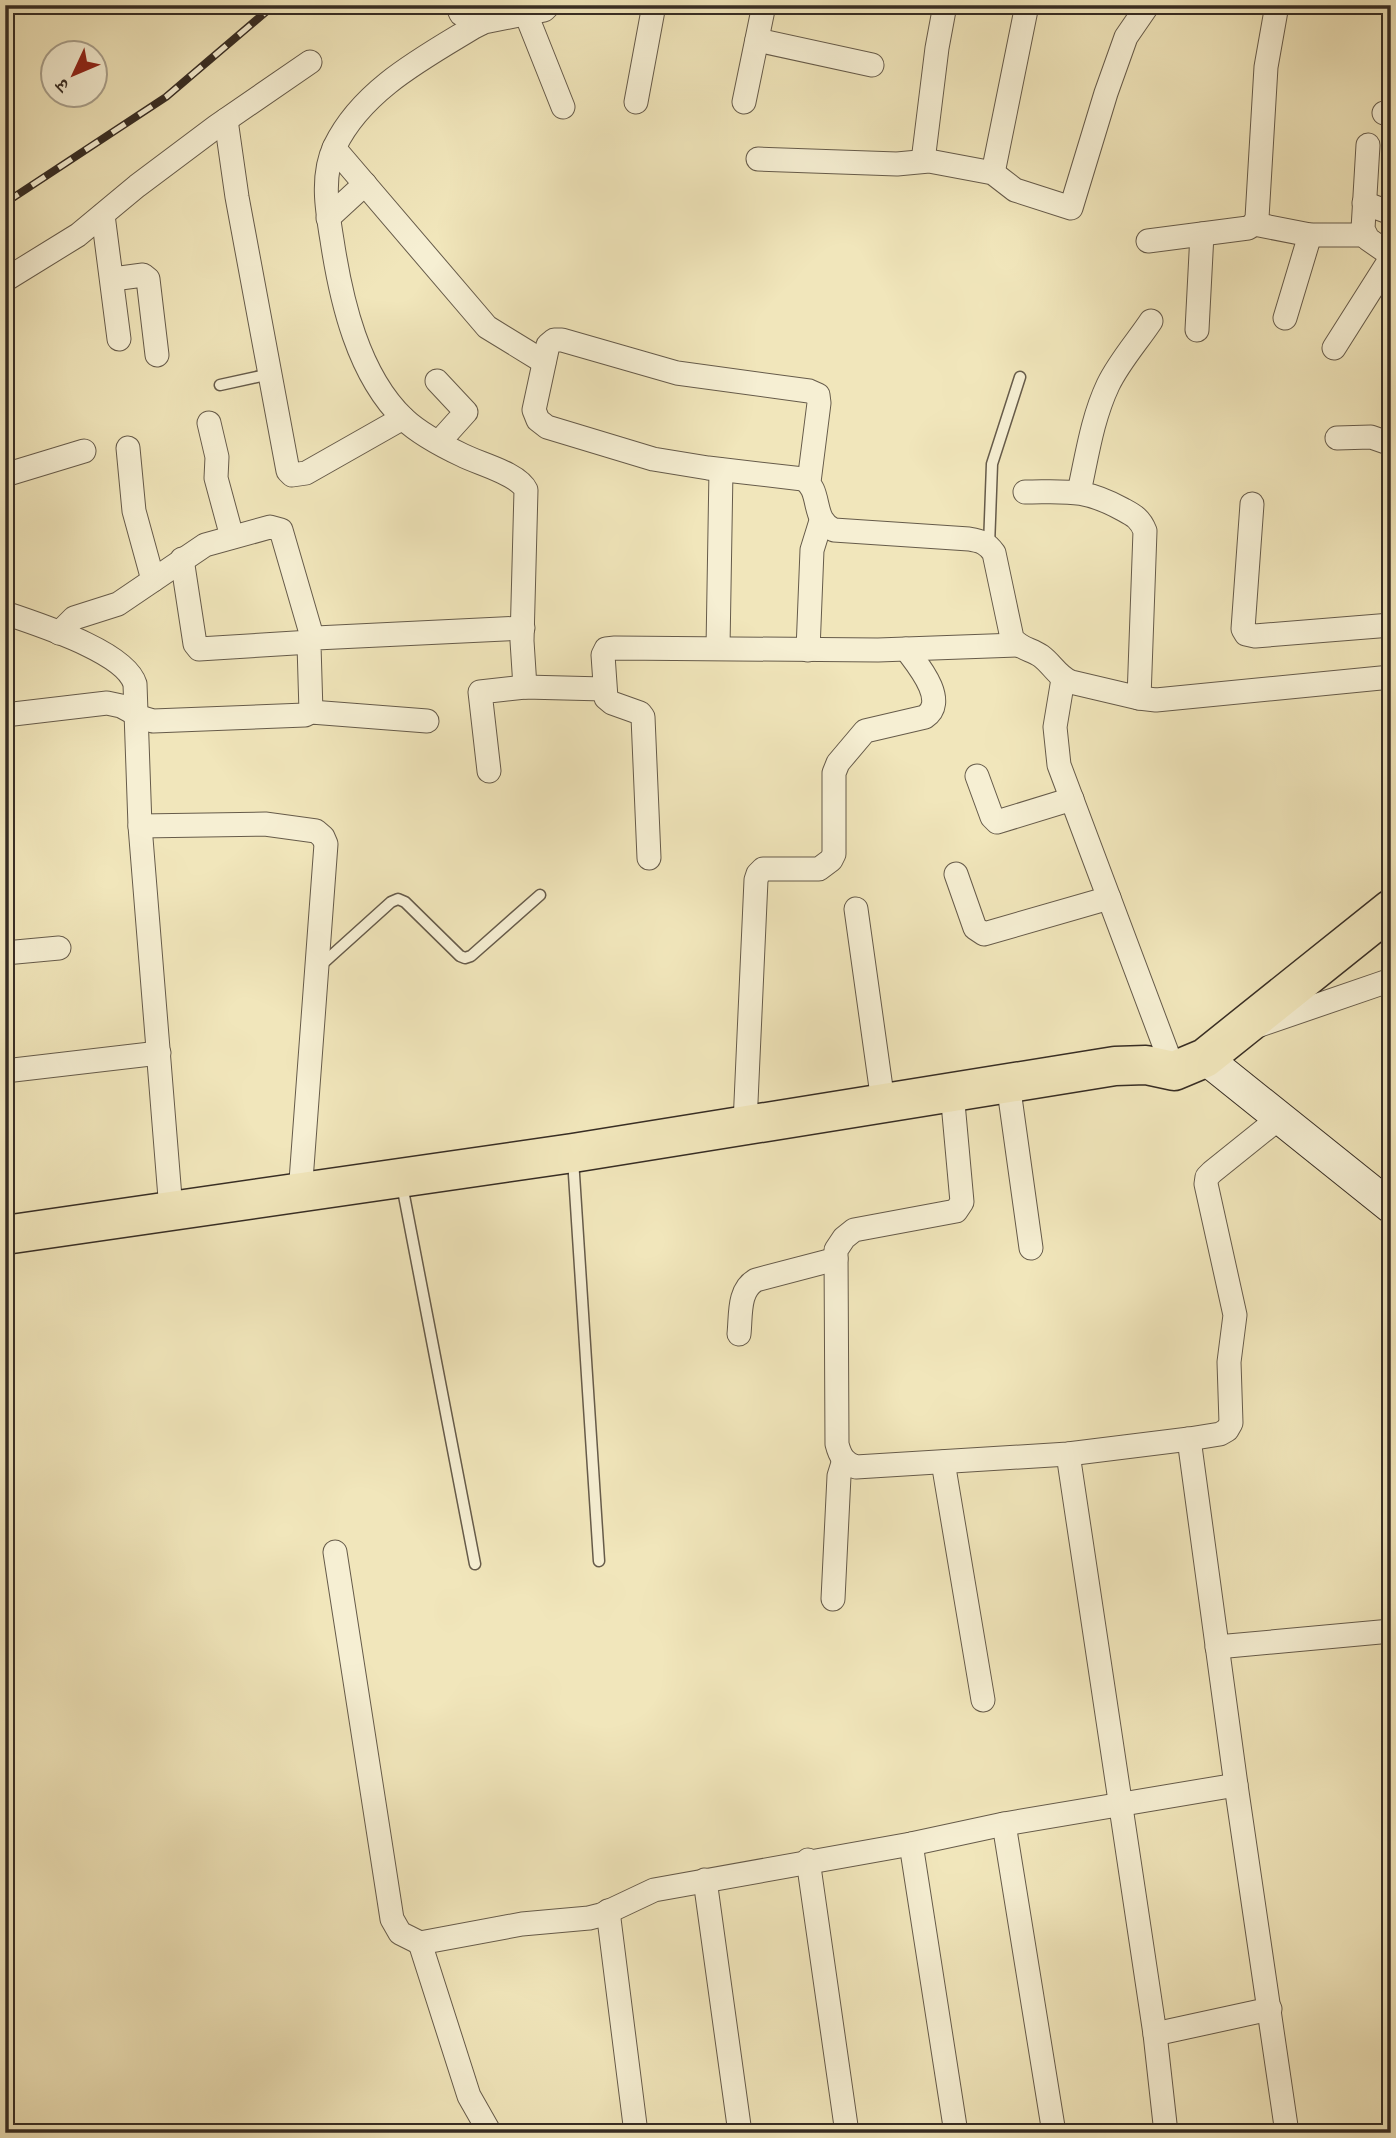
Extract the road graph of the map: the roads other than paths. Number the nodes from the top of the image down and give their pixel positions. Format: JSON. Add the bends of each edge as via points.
{"nodes":[{"id":1,"x":457,"y":5,"type":"edge"},
{"id":2,"x":550,"y":5,"type":"edge"},
{"id":3,"x":654,"y":5,"type":"edge"},
{"id":4,"x":764,"y":5,"type":"edge"},
{"id":5,"x":945,"y":5,"type":"edge"},
{"id":6,"x":1027,"y":5,"type":"edge"},
{"id":7,"x":1149,"y":5,"type":"edge"},
{"id":8,"x":1277,"y":5,"type":"edge"},
{"id":9,"x":526,"y":14,"type":"junction"},
{"id":10,"x":481,"y":23,"type":"junction"},
{"id":11,"x":757,"y":40,"type":"junction"},
{"id":12,"x":310,"y":62,"type":"dead end"},
{"id":13,"x":872,"y":65,"type":"dead end"},
{"id":14,"x":636,"y":102,"type":"dead end"},
{"id":15,"x":744,"y":102,"type":"dead end"},
{"id":16,"x":563,"y":107,"type":"dead end"},
{"id":17,"x":226,"y":120,"type":"junction"},
{"id":18,"x":1368,"y":145,"type":"dead end"},
{"id":19,"x":334,"y":148,"type":"junction"},
{"id":20,"x":758,"y":159,"type":"dead end"},
{"id":21,"x":923,"y":161,"type":"junction"},
{"id":22,"x":993,"y":173,"type":"junction"},
{"id":23,"x":365,"y":184,"type":"junction"},
{"id":24,"x":1364,"y":203,"type":"junction"},
{"id":25,"x":1391,"y":213,"type":"edge"},
{"id":26,"x":103,"y":215,"type":"junction"},
{"id":27,"x":328,"y":218,"type":"junction"},
{"id":28,"x":1254,"y":224,"type":"junction"},
{"id":29,"x":1202,"y":234,"type":"junction"},
{"id":30,"x":1310,"y":235,"type":"junction"},
{"id":31,"x":1364,"y":235,"type":"junction"},
{"id":32,"x":1148,"y":241,"type":"dead end"},
{"id":33,"x":1391,"y":256,"type":"edge"},
{"id":34,"x":113,"y":279,"type":"junction"},
{"id":35,"x":5,"y":280,"type":"edge"},
{"id":36,"x":1285,"y":318,"type":"dead end"},
{"id":37,"x":1152,"y":321,"type":"dead end"},
{"id":38,"x":1197,"y":330,"type":"dead end"},
{"id":39,"x":119,"y":339,"type":"dead end"},
{"id":40,"x":1334,"y":348,"type":"dead end"},
{"id":41,"x":157,"y":355,"type":"dead end"},
{"id":42,"x":544,"y":362,"type":"junction"},
{"id":43,"x":270,"y":374,"type":"junction"},
{"id":44,"x":1020,"y":377,"type":"dead end"},
{"id":45,"x":437,"y":381,"type":"dead end"},
{"id":46,"x":220,"y":386,"type":"dead end"},
{"id":47,"x":402,"y":418,"type":"junction"},
{"id":48,"x":209,"y":423,"type":"dead end"},
{"id":49,"x":1337,"y":438,"type":"dead end"},
{"id":50,"x":439,"y":442,"type":"junction"},
{"id":51,"x":1391,"y":444,"type":"edge"},
{"id":52,"x":128,"y":448,"type":"dead end"},
{"id":53,"x":84,"y":451,"type":"dead end"},
{"id":54,"x":721,"y":470,"type":"junction"},
{"id":55,"x":5,"y":475,"type":"edge"},
{"id":56,"x":809,"y":482,"type":"junction"},
{"id":57,"x":1025,"y":492,"type":"dead end"},
{"id":58,"x":1079,"y":492,"type":"junction"},
{"id":59,"x":1252,"y":504,"type":"dead end"},
{"id":60,"x":821,"y":521,"type":"junction"},
{"id":61,"x":232,"y":537,"type":"junction"},
{"id":62,"x":989,"y":546,"type":"junction"},
{"id":63,"x":182,"y":559,"type":"junction"},
{"id":64,"x":153,"y":580,"type":"junction"},
{"id":65,"x":5,"y":613,"type":"edge"},
{"id":66,"x":1391,"y":625,"type":"edge"},
{"id":67,"x":523,"y":628,"type":"junction"},
{"id":68,"x":59,"y":633,"type":"junction"},
{"id":69,"x":312,"y":641,"type":"junction"},
{"id":70,"x":1017,"y":645,"type":"junction"},
{"id":71,"x":718,"y":648,"type":"junction"},
{"id":72,"x":906,"y":649,"type":"junction"},
{"id":73,"x":808,"y":650,"type":"junction"},
{"id":74,"x":1391,"y":677,"type":"edge"},
{"id":75,"x":1063,"y":679,"type":"junction"},
{"id":76,"x":525,"y":687,"type":"junction"},
{"id":77,"x":604,"y":689,"type":"junction"},
{"id":78,"x":1139,"y":698,"type":"junction"},
{"id":79,"x":134,"y":712,"type":"junction"},
{"id":80,"x":311,"y":712,"type":"junction"},
{"id":81,"x":5,"y":715,"type":"edge"},
{"id":82,"x":427,"y":721,"type":"dead end"},
{"id":83,"x":489,"y":771,"type":"dead end"},
{"id":84,"x":977,"y":776,"type":"dead end"},
{"id":85,"x":1072,"y":799,"type":"junction"},
{"id":86,"x":140,"y":826,"type":"junction"},
{"id":87,"x":649,"y":858,"type":"dead end"},
{"id":88,"x":956,"y":874,"type":"dead end"},
{"id":89,"x":540,"y":895,"type":"dead end"},
{"id":90,"x":1109,"y":898,"type":"junction"},
{"id":91,"x":856,"y":909,"type":"dead end"},
{"id":92,"x":1391,"y":909,"type":"edge"},
{"id":93,"x":59,"y":948,"type":"dead end"},
{"id":94,"x":5,"y":953,"type":"edge"},
{"id":95,"x":317,"y":970,"type":"junction"},
{"id":96,"x":1391,"y":980,"type":"edge"},
{"id":97,"x":1234,"y":1034,"type":"junction"},
{"id":98,"x":159,"y":1053,"type":"junction"},
{"id":99,"x":1190,"y":1064,"type":"junction"},
{"id":100,"x":5,"y":1070,"type":"edge"},
{"id":101,"x":1008,"y":1083,"type":"junction"},
{"id":102,"x":953,"y":1092,"type":"junction"},
{"id":103,"x":883,"y":1102,"type":"junction"},
{"id":104,"x":1278,"y":1119,"type":"junction"},
{"id":105,"x":745,"y":1124,"type":"junction"},
{"id":106,"x":573,"y":1153,"type":"junction"},
{"id":107,"x":400,"y":1177,"type":"junction"},
{"id":108,"x":300,"y":1194,"type":"junction"},
{"id":109,"x":1391,"y":1207,"type":"edge"},
{"id":110,"x":171,"y":1210,"type":"junction"},
{"id":111,"x":5,"y":1235,"type":"edge"},
{"id":112,"x":1031,"y":1248,"type":"dead end"},
{"id":113,"x":836,"y":1259,"type":"junction"},
{"id":114,"x":739,"y":1334,"type":"dead end"},
{"id":115,"x":1189,"y":1439,"type":"junction"},
{"id":116,"x":1068,"y":1454,"type":"junction"},
{"id":117,"x":844,"y":1460,"type":"junction"},
{"id":118,"x":943,"y":1462,"type":"junction"},
{"id":119,"x":335,"y":1552,"type":"dead end"},
{"id":120,"x":599,"y":1561,"type":"dead end"},
{"id":121,"x":475,"y":1564,"type":"dead end"},
{"id":122,"x":832,"y":1599,"type":"dead end"},
{"id":123,"x":1391,"y":1631,"type":"edge"},
{"id":124,"x":1217,"y":1647,"type":"junction"},
{"id":125,"x":983,"y":1700,"type":"dead end"},
{"id":126,"x":1236,"y":1785,"type":"junction"},
{"id":127,"x":1120,"y":1804,"type":"junction"},
{"id":128,"x":1004,"y":1824,"type":"junction"},
{"id":129,"x":911,"y":1843,"type":"junction"},
{"id":130,"x":808,"y":1860,"type":"junction"},
{"id":131,"x":705,"y":1880,"type":"junction"},
{"id":132,"x":608,"y":1911,"type":"junction"},
{"id":133,"x":421,"y":1942,"type":"junction"},
{"id":134,"x":1270,"y":2009,"type":"junction"},
{"id":135,"x":1155,"y":2034,"type":"junction"},
{"id":136,"x":490,"y":2133,"type":"edge"},
{"id":137,"x":636,"y":2133,"type":"edge"},
{"id":138,"x":740,"y":2133,"type":"edge"},
{"id":139,"x":847,"y":2133,"type":"edge"},
{"id":140,"x":956,"y":2133,"type":"edge"},
{"id":141,"x":1054,"y":2133,"type":"edge"},
{"id":142,"x":1166,"y":2133,"type":"edge"},
{"id":143,"x":1287,"y":2133,"type":"edge"}],
"edges":[{"from":1,"to":10,"type":"street","via":[[461,14]]},
{"from":2,"to":9,"type":"street"},
{"from":3,"to":14,"type":"street"},
{"from":4,"to":11,"type":"street"},
{"from":5,"to":21,"type":"street"},
{"from":6,"to":22,"type":"street"},
{"from":7,"to":22,"type":"street","via":[[1126,37],[1071,208],[1016,190]]},
{"from":8,"to":28,"type":"street","via":[[1266,67]]},
{"from":9,"to":10,"type":"street"},
{"from":9,"to":16,"type":"street"},
{"from":10,"to":19,"type":"street","via":[[383,87],[351,120]]},
{"from":11,"to":13,"type":"street"},
{"from":11,"to":15,"type":"street"},
{"from":12,"to":17,"type":"street"},
{"from":17,"to":26,"type":"street"},
{"from":17,"to":43,"type":"street"},
{"from":18,"to":24,"type":"street"},
{"from":19,"to":23,"type":"street"},
{"from":19,"to":27,"type":"street","via":[[327,183]]},
{"from":20,"to":21,"type":"street"},
{"from":21,"to":22,"type":"street"},
{"from":23,"to":27,"type":"street"},
{"from":23,"to":42,"type":"street","via":[[487,327]]},
{"from":24,"to":25,"type":"street"},
{"from":24,"to":31,"type":"street"},
{"from":26,"to":34,"type":"street"},
{"from":26,"to":35,"type":"street","via":[[71,241]]},
{"from":27,"to":47,"type":"street","via":[[337,277],[355,339],[383,393]]},
{"from":28,"to":29,"type":"street"},
{"from":28,"to":30,"type":"street"},
{"from":29,"to":32,"type":"street"},
{"from":29,"to":38,"type":"street"},
{"from":30,"to":31,"type":"street"},
{"from":30,"to":36,"type":"street"},
{"from":31,"to":33,"type":"street"},
{"from":33,"to":40,"type":"street"},
{"from":34,"to":39,"type":"street"},
{"from":34,"to":41,"type":"street","via":[[142,275],[148,279]]},
{"from":37,"to":58,"type":"street","via":[[1107,388]]},
{"from":42,"to":54,"type":"street","via":[[534,410],[547,427],[653,459]]},
{"from":42,"to":56,"type":"street","via":[[548,345],[562,340],[677,373],[809,391],[818,396],[819,403]]},
{"from":43,"to":46,"type":"lane"},
{"from":43,"to":47,"type":"street","via":[[292,475],[306,473]]},
{"from":44,"to":62,"type":"lane","via":[[992,464]]},
{"from":45,"to":50,"type":"street","via":[[466,412]]},
{"from":47,"to":50,"type":"street"},
{"from":48,"to":61,"type":"street","via":[[217,457],[216,478]]},
{"from":49,"to":51,"type":"street","via":[[1371,437]]},
{"from":50,"to":67,"type":"street","via":[[518,479],[526,490]]},
{"from":52,"to":64,"type":"street","via":[[134,511]]},
{"from":53,"to":55,"type":"street"},
{"from":54,"to":56,"type":"street"},
{"from":54,"to":71,"type":"street"},
{"from":56,"to":60,"type":"street"},
{"from":57,"to":58,"type":"street"},
{"from":58,"to":78,"type":"street","via":[[1099,496],[1136,517],[1145,531]]},
{"from":59,"to":66,"type":"street","via":[[1242,629],[1246,634]]},
{"from":60,"to":62,"type":"street","via":[[834,530],[969,539]]},
{"from":60,"to":73,"type":"street","via":[[812,550]]},
{"from":61,"to":63,"type":"street","via":[[205,545]]},
{"from":61,"to":69,"type":"street","via":[[270,527],[281,530]]},
{"from":62,"to":70,"type":"street","via":[[995,552]]},
{"from":63,"to":64,"type":"street"},
{"from":63,"to":69,"type":"street","via":[[199,649]]},
{"from":64,"to":68,"type":"street","via":[[118,604],[74,618]]},
{"from":65,"to":68,"type":"street"},
{"from":67,"to":69,"type":"street"},
{"from":67,"to":76,"type":"street"},
{"from":68,"to":79,"type":"street","via":[[94,648],[133,677]]},
{"from":69,"to":80,"type":"street"},
{"from":70,"to":72,"type":"street"},
{"from":70,"to":75,"type":"street","via":[[1041,657]]},
{"from":71,"to":73,"type":"street"},
{"from":71,"to":77,"type":"street","via":[[606,649]]},
{"from":72,"to":73,"type":"street"},
{"from":72,"to":105,"type":"street","via":[[929,680],[930,713],[865,731],[838,763],[834,772],[834,854],[825,867],[764,869],[758,874]]},
{"from":74,"to":78,"type":"street","via":[[1178,699]]},
{"from":75,"to":78,"type":"street"},
{"from":75,"to":85,"type":"street","via":[[1055,747]]},
{"from":76,"to":77,"type":"street"},
{"from":76,"to":83,"type":"street","via":[[480,692]]},
{"from":77,"to":87,"type":"street","via":[[608,701],[643,717]]},
{"from":79,"to":80,"type":"street","via":[[153,721]]},
{"from":79,"to":81,"type":"street","via":[[107,704]]},
{"from":79,"to":86,"type":"street"},
{"from":80,"to":82,"type":"street"},
{"from":84,"to":85,"type":"street","via":[[997,822]]},
{"from":85,"to":90,"type":"street"},
{"from":86,"to":95,"type":"street","via":[[249,823],[316,831],[326,844]]},
{"from":86,"to":98,"type":"street"},
{"from":88,"to":90,"type":"street","via":[[975,928],[984,934]]},
{"from":89,"to":95,"type":"lane","via":[[465,958],[405,902],[391,902]]},
{"from":90,"to":99,"type":"street"},
{"from":91,"to":103,"type":"street"},
{"from":92,"to":97,"type":"highway"},
{"from":93,"to":94,"type":"street"},
{"from":95,"to":108,"type":"street"},
{"from":96,"to":97,"type":"street"},
{"from":97,"to":99,"type":"highway"},
{"from":98,"to":100,"type":"street"},
{"from":98,"to":110,"type":"street"},
{"from":99,"to":101,"type":"highway","via":[[1130,1064]]},
{"from":99,"to":104,"type":"main road"},
{"from":101,"to":102,"type":"highway"},
{"from":101,"to":112,"type":"street"},
{"from":102,"to":103,"type":"highway"},
{"from":102,"to":113,"type":"street","via":[[960,1208],[855,1230],[836,1250]]},
{"from":103,"to":105,"type":"highway"},
{"from":104,"to":109,"type":"main road"},
{"from":104,"to":115,"type":"street","via":[[1207,1177],[1235,1315],[1229,1362],[1231,1423],[1220,1434]]},
{"from":105,"to":106,"type":"highway"},
{"from":106,"to":107,"type":"highway"},
{"from":106,"to":120,"type":"lane"},
{"from":107,"to":108,"type":"highway"},
{"from":107,"to":121,"type":"lane"},
{"from":108,"to":110,"type":"highway"},
{"from":110,"to":111,"type":"highway"},
{"from":113,"to":114,"type":"street","via":[[748,1284]]},
{"from":113,"to":117,"type":"street","via":[[837,1444]]},
{"from":115,"to":116,"type":"street"},
{"from":115,"to":124,"type":"street"},
{"from":116,"to":118,"type":"street"},
{"from":116,"to":127,"type":"street"},
{"from":117,"to":118,"type":"street","via":[[856,1467]]},
{"from":117,"to":122,"type":"street","via":[[839,1476]]},
{"from":118,"to":125,"type":"street"},
{"from":119,"to":133,"type":"street","via":[[392,1919],[400,1933]]},
{"from":123,"to":124,"type":"street"},
{"from":124,"to":126,"type":"street"},
{"from":126,"to":127,"type":"street"},
{"from":126,"to":134,"type":"street"},
{"from":127,"to":128,"type":"street"},
{"from":127,"to":135,"type":"street"},
{"from":128,"to":129,"type":"street"},
{"from":128,"to":141,"type":"street"},
{"from":129,"to":130,"type":"street"},
{"from":129,"to":140,"type":"street"},
{"from":130,"to":131,"type":"street"},
{"from":130,"to":139,"type":"street"},
{"from":131,"to":132,"type":"street","via":[[654,1890]]},
{"from":131,"to":138,"type":"street"},
{"from":132,"to":133,"type":"street","via":[[589,1918],[522,1924]]},
{"from":132,"to":137,"type":"street"},
{"from":133,"to":136,"type":"street","via":[[469,2096]]},
{"from":134,"to":135,"type":"street"},
{"from":134,"to":143,"type":"street"},
{"from":135,"to":142,"type":"street"}]}
